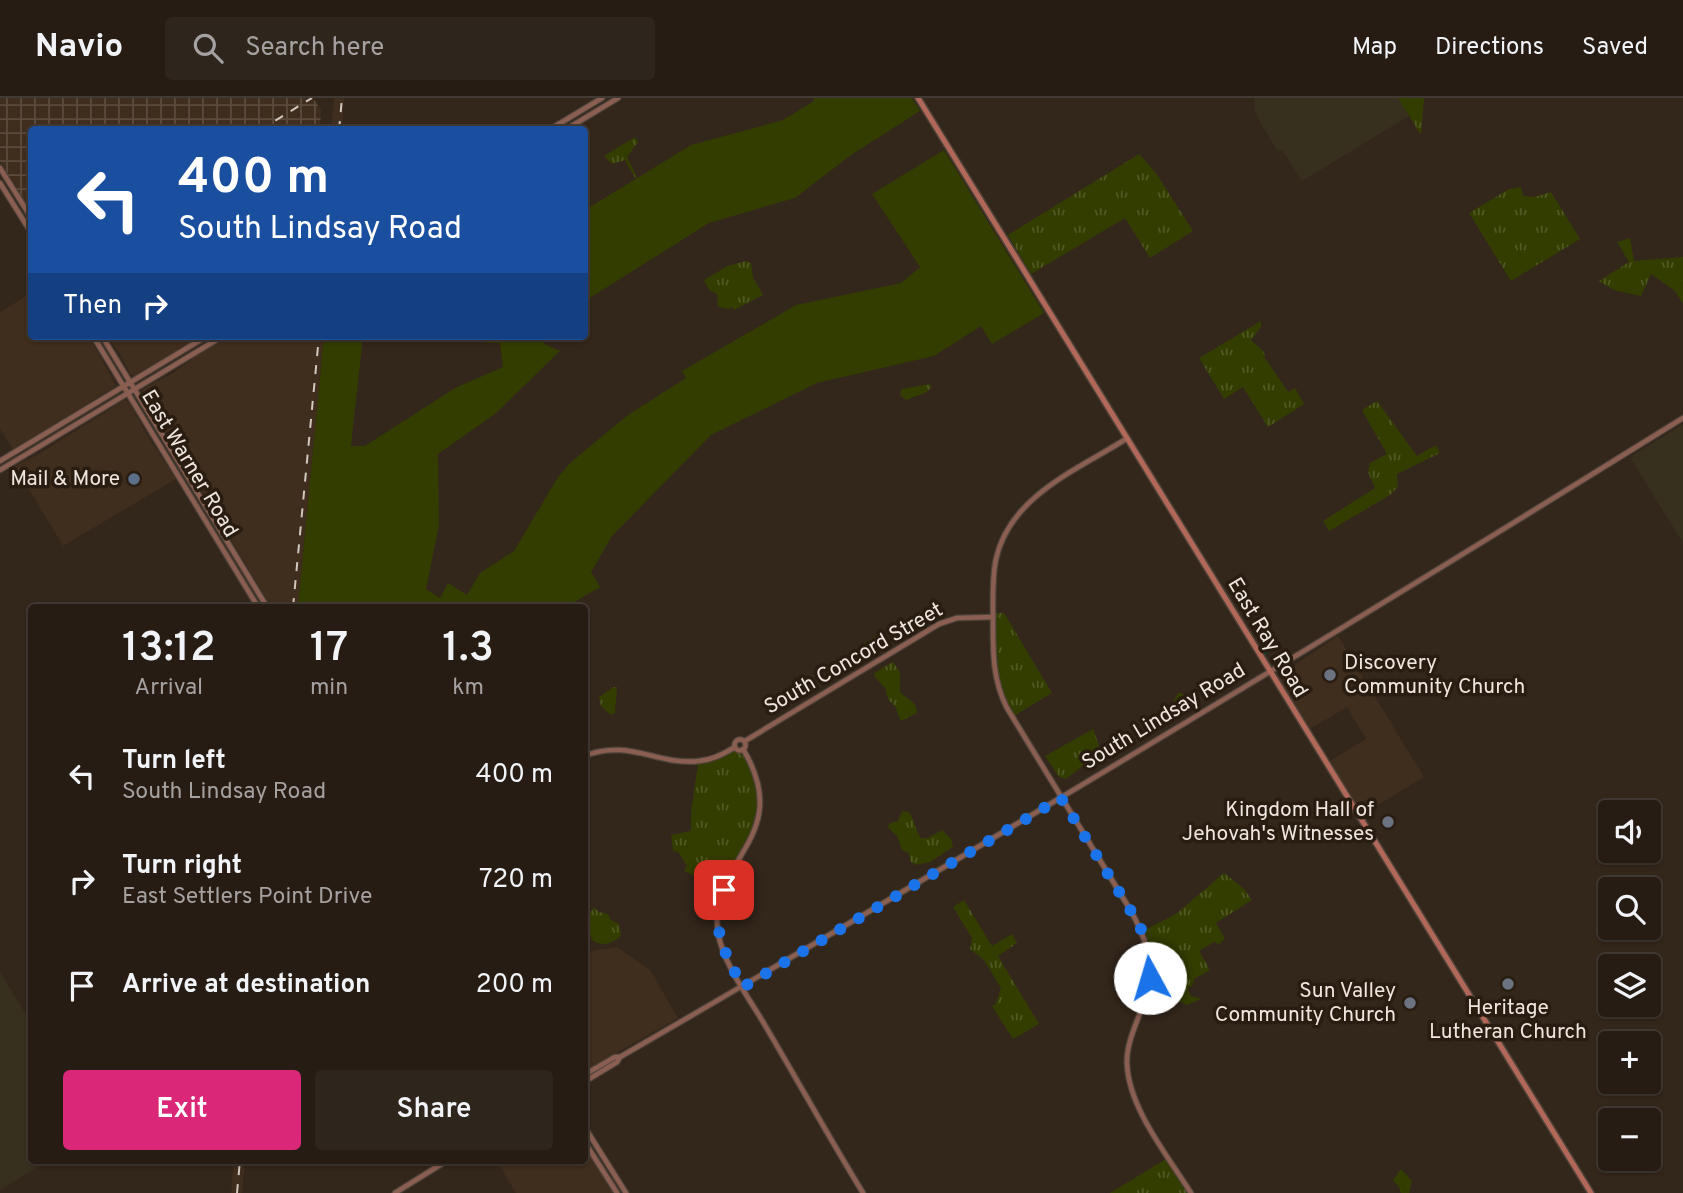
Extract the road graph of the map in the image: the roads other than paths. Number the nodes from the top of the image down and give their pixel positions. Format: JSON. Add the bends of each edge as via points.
{"nodes":[{"id":1,"x":602,"y":98,"type":"edge"},
{"id":2,"x":618,"y":98,"type":"edge"},
{"id":3,"x":918,"y":98,"type":"edge"},
{"id":4,"x":556,"y":126,"type":"edge"},
{"id":5,"x":572,"y":126,"type":"edge"},
{"id":6,"x":0,"y":168,"type":"edge"},
{"id":7,"x":0,"y":183,"type":"edge"},
{"id":8,"x":28,"y":213,"type":"edge"},
{"id":9,"x":28,"y":228,"type":"edge"},
{"id":10,"x":95,"y":340,"type":"edge"},
{"id":11,"x":105,"y":340,"type":"edge"},
{"id":12,"x":200,"y":340,"type":"edge"},
{"id":13,"x":216,"y":340,"type":"edge"},
{"id":14,"x":131,"y":382,"type":"junction"},
{"id":15,"x":123,"y":387,"type":"junction"},
{"id":16,"x":135,"y":390,"type":"junction"},
{"id":17,"x":128,"y":394,"type":"junction"},
{"id":18,"x":1683,"y":418,"type":"edge"},
{"id":19,"x":47,"y":433,"type":"junction"},
{"id":20,"x":1126,"y":439,"type":"junction"},
{"id":21,"x":50,"y":440,"type":"junction"},
{"id":22,"x":0,"y":461,"type":"edge"},
{"id":23,"x":183,"y":468,"type":"junction"},
{"id":24,"x":0,"y":470,"type":"edge"},
{"id":25,"x":176,"y":473,"type":"junction"},
{"id":26,"x":202,"y":516,"type":"junction"},
{"id":27,"x":224,"y":537,"type":"junction"},
{"id":28,"x":241,"y":564,"type":"junction"},
{"id":29,"x":234,"y":568,"type":"junction"},
{"id":30,"x":256,"y":604,"type":"edge"},
{"id":31,"x":265,"y":604,"type":"edge"},
{"id":32,"x":993,"y":617,"type":"junction"},
{"id":33,"x":1269,"y":672,"type":"junction"},
{"id":34,"x":745,"y":741,"type":"junction"},
{"id":35,"x":735,"y":747,"type":"junction"},
{"id":36,"x":743,"y":749,"type":"junction"},
{"id":37,"x":588,"y":755,"type":"edge"},
{"id":38,"x":1061,"y":798,"type":"junction"},
{"id":39,"x":743,"y":987,"type":"junction"},
{"id":40,"x":620,"y":1057,"type":"junction"},
{"id":41,"x":588,"y":1073,"type":"edge"},
{"id":42,"x":588,"y":1080,"type":"edge"},
{"id":43,"x":588,"y":1133,"type":"edge"},
{"id":44,"x":588,"y":1147,"type":"edge"},
{"id":45,"x":442,"y":1164,"type":"edge"},
{"id":46,"x":617,"y":1180,"type":"junction"},
{"id":47,"x":611,"y":1184,"type":"junction"},
{"id":48,"x":861,"y":1192,"type":"edge"},
{"id":49,"x":395,"y":1193,"type":"edge"},
{"id":50,"x":617,"y":1193,"type":"edge"},
{"id":51,"x":625,"y":1193,"type":"edge"},
{"id":52,"x":1191,"y":1193,"type":"edge"},
{"id":53,"x":1591,"y":1193,"type":"edge"}],
"edges":[{"from":1,"to":4,"type":"main road"},
{"from":2,"to":5,"type":"main road"},
{"from":3,"to":20,"type":"main road","name":"East Ray Road"},
{"from":6,"to":8,"type":"main road"},
{"from":7,"to":9,"type":"main road"},
{"from":10,"to":15,"type":"main road","name":"East Warner Road"},
{"from":11,"to":14,"type":"main road","name":"East Warner Road"},
{"from":12,"to":14,"type":"main road"},
{"from":13,"to":16,"type":"main road"},
{"from":14,"to":15,"type":"main road"},
{"from":14,"to":16,"type":"main road","name":"East Warner Road"},
{"from":15,"to":17,"type":"main road","name":"East Warner Road"},
{"from":15,"to":19,"type":"main road"},
{"from":16,"to":17,"type":"main road"},
{"from":16,"to":23,"type":"main road","name":"East Warner Road"},
{"from":17,"to":21,"type":"main road"},
{"from":17,"to":25,"type":"main road","name":"East Warner Road"},
{"from":18,"to":33,"type":"main road","name":"South Lindsay Road"},
{"from":19,"to":21,"type":"main road"},
{"from":19,"to":22,"type":"main road"},
{"from":20,"to":32,"type":"main road","via":[[1041,492],[1017,514],[996,558]]},
{"from":20,"to":33,"type":"main road","name":"East Ray Road"},
{"from":21,"to":24,"type":"main road"},
{"from":23,"to":25,"type":"main road"},
{"from":23,"to":27,"type":"main road","name":"East Warner Road"},
{"from":25,"to":26,"type":"main road","name":"East Warner Road"},
{"from":26,"to":27,"type":"main road","via":[[208,516]]},
{"from":26,"to":29,"type":"main road","name":"East Warner Road"},
{"from":27,"to":28,"type":"main road","name":"East Warner Road"},
{"from":28,"to":29,"type":"main road"},
{"from":28,"to":31,"type":"main road","name":"East Warner Road"},
{"from":29,"to":30,"type":"main road","name":"East Warner Road"},
{"from":32,"to":34,"type":"main road","name":"South Concord Street","via":[[957,618],[939,624]]},
{"from":32,"to":38,"type":"main road","via":[[993,662],[1000,694]]},
{"from":33,"to":38,"type":"main road","name":"South Lindsay Road"},
{"from":33,"to":53,"type":"main road","name":"East Ray Road"},
{"from":34,"to":35,"type":"main road","name":"South Concord Street","via":[[738,739]]},
{"from":34,"to":36,"type":"main road"},
{"from":35,"to":36,"type":"main road"},
{"from":35,"to":37,"type":"main road","via":[[700,761],[620,749]]},
{"from":36,"to":39,"type":"main road","via":[[757,776],[760,812],[724,890],[717,920],[721,946]]},
{"from":38,"to":39,"type":"main road","name":"South Lindsay Road"},
{"from":38,"to":52,"type":"main road","via":[[1131,911],[1150,953],[1148,993],[1127,1052],[1128,1075],[1136,1102]]},
{"from":39,"to":40,"type":"main road","name":"South Lindsay Road"},
{"from":39,"to":48,"type":"main road"},
{"from":40,"to":41,"type":"main road","name":"South Lindsay Road"},
{"from":40,"to":42,"type":"main road","name":"South Lindsay Road"},
{"from":43,"to":46,"type":"main road"},
{"from":44,"to":47,"type":"main road"},
{"from":45,"to":49,"type":"main road"},
{"from":46,"to":47,"type":"main road"},
{"from":46,"to":51,"type":"main road"},
{"from":47,"to":50,"type":"main road"}]}
